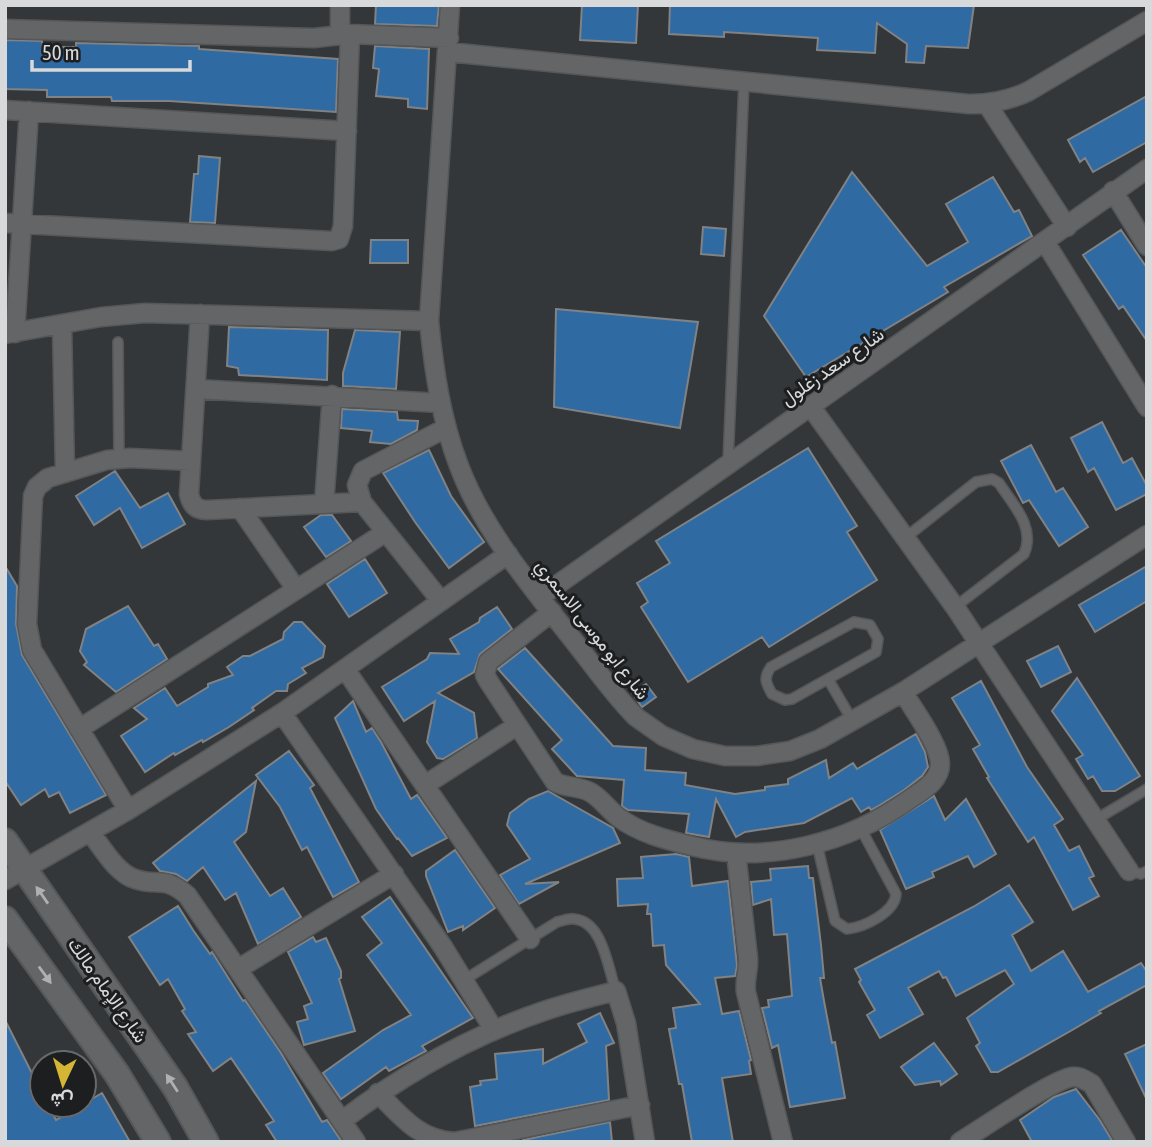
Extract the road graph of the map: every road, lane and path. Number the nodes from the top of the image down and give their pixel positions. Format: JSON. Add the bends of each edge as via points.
{"nodes":[{"id":1,"x":340,"y":5,"type":"edge"},
{"id":2,"x":450,"y":5,"type":"edge"},
{"id":3,"x":1147,"y":21,"type":"edge"},
{"id":4,"x":5,"y":29,"type":"edge"},
{"id":5,"x":345,"y":34,"type":"junction"},
{"id":6,"x":448,"y":45,"type":"junction"},
{"id":7,"x":744,"y":81,"type":"junction"},
{"id":8,"x":987,"y":104,"type":"junction"},
{"id":9,"x":5,"y":110,"type":"edge"},
{"id":10,"x":29,"y":111,"type":"junction"},
{"id":11,"x":347,"y":131,"type":"junction"},
{"id":12,"x":1147,"y":169,"type":"edge"},
{"id":13,"x":1113,"y":191,"type":"junction"},
{"id":14,"x":14,"y":224,"type":"edge"},
{"id":15,"x":1066,"y":227,"type":"junction"},
{"id":16,"x":1045,"y":242,"type":"junction"},
{"id":17,"x":1147,"y":246,"type":"edge"},
{"id":18,"x":200,"y":314,"type":"junction"},
{"id":19,"x":429,"y":321,"type":"junction"},
{"id":20,"x":62,"y":324,"type":"junction"},
{"id":21,"x":10,"y":334,"type":"edge"},
{"id":22,"x":118,"y":342,"type":"dead end"},
{"id":23,"x":195,"y":389,"type":"junction"},
{"id":24,"x":332,"y":395,"type":"junction"},
{"id":25,"x":440,"y":402,"type":"junction"},
{"id":26,"x":811,"y":407,"type":"junction"},
{"id":27,"x":1147,"y":407,"type":"edge"},
{"id":28,"x":446,"y":428,"type":"junction"},
{"id":29,"x":119,"y":458,"type":"junction"},
{"id":30,"x":191,"y":461,"type":"junction"},
{"id":31,"x":728,"y":465,"type":"junction"},
{"id":32,"x":65,"y":473,"type":"junction"},
{"id":33,"x":362,"y":502,"type":"junction"},
{"id":34,"x":324,"y":504,"type":"junction"},
{"id":35,"x":240,"y":508,"type":"junction"},
{"id":36,"x":386,"y":532,"type":"junction"},
{"id":37,"x":1147,"y":535,"type":"edge"},
{"id":38,"x":905,"y":537,"type":"junction"},
{"id":39,"x":508,"y":554,"type":"junction"},
{"id":40,"x":296,"y":589,"type":"junction"},
{"id":41,"x":540,"y":597,"type":"junction"},
{"id":42,"x":441,"y":601,"type":"junction"},
{"id":43,"x":955,"y":607,"type":"junction"},
{"id":44,"x":552,"y":612,"type":"junction"},
{"id":45,"x":978,"y":643,"type":"junction"},
{"id":46,"x":345,"y":669,"type":"junction"},
{"id":47,"x":828,"y":678,"type":"junction"},
{"id":48,"x":903,"y":692,"type":"junction"},
{"id":49,"x":282,"y":713,"type":"junction"},
{"id":50,"x":852,"y":720,"type":"junction"},
{"id":51,"x":516,"y":726,"type":"junction"},
{"id":52,"x":79,"y":729,"type":"junction"},
{"id":53,"x":425,"y":785,"type":"junction"},
{"id":54,"x":1147,"y":789,"type":"edge"},
{"id":55,"x":128,"y":810,"type":"junction"},
{"id":56,"x":1095,"y":820,"type":"junction"},
{"id":57,"x":860,"y":829,"type":"junction"},
{"id":58,"x":90,"y":832,"type":"junction"},
{"id":59,"x":5,"y":841,"type":"edge"},
{"id":60,"x":817,"y":844,"type":"junction"},
{"id":61,"x":736,"y":853,"type":"junction"},
{"id":62,"x":1138,"y":871,"type":"edge"},
{"id":63,"x":14,"y":874,"type":"edge"},
{"id":64,"x":394,"y":874,"type":"junction"},
{"id":65,"x":5,"y":919,"type":"edge"},
{"id":66,"x":530,"y":939,"type":"junction"},
{"id":67,"x":238,"y":969,"type":"junction"},
{"id":68,"x":464,"y":979,"type":"junction"},
{"id":69,"x":616,"y":991,"type":"junction"},
{"id":70,"x":494,"y":1030,"type":"junction"},
{"id":71,"x":378,"y":1093,"type":"junction"},
{"id":72,"x":640,"y":1105,"type":"junction"},
{"id":73,"x":343,"y":1120,"type":"junction"},
{"id":74,"x":511,"y":1136,"type":"edge"},
{"id":75,"x":158,"y":1142,"type":"edge"},
{"id":76,"x":206,"y":1142,"type":"edge"},
{"id":77,"x":356,"y":1142,"type":"edge"},
{"id":78,"x":645,"y":1142,"type":"edge"},
{"id":79,"x":783,"y":1142,"type":"edge"},
{"id":80,"x":960,"y":1142,"type":"edge"},
{"id":81,"x":1126,"y":1142,"type":"edge"}],
"edges":[{"from":1,"to":5,"type":"street"},
{"from":2,"to":6,"type":"street","name":"شارع ابو موسى الاسمري"},
{"from":3,"to":8,"type":"street","via":[[1029,92]]},
{"from":4,"to":5,"type":"street","via":[[314,38]]},
{"from":5,"to":6,"type":"street"},
{"from":5,"to":11,"type":"street"},
{"from":6,"to":7,"type":"street"},
{"from":6,"to":19,"type":"street","name":"شارع ابو موسى الاسمري"},
{"from":7,"to":8,"type":"street"},
{"from":7,"to":31,"type":"lane"},
{"from":8,"to":15,"type":"street"},
{"from":9,"to":10,"type":"street"},
{"from":10,"to":11,"type":"street"},
{"from":10,"to":14,"type":"street"},
{"from":11,"to":14,"type":"street","via":[[343,226],[339,239],[332,241]]},
{"from":12,"to":13,"type":"street","name":"شارع سعد زغلول"},
{"from":13,"to":15,"type":"street","name":"شارع سعد زغلول"},
{"from":13,"to":17,"type":"street"},
{"from":14,"to":21,"type":"street"},
{"from":15,"to":16,"type":"street","name":"شارع سعد زغلول"},
{"from":16,"to":26,"type":"street","name":"شارع سعد زغلول"},
{"from":16,"to":27,"type":"street"},
{"from":18,"to":19,"type":"street"},
{"from":18,"to":20,"type":"street","via":[[123,314]]},
{"from":18,"to":23,"type":"street"},
{"from":19,"to":25,"type":"street","name":"شارع ابو موسى الاسمري"},
{"from":20,"to":21,"type":"street"},
{"from":20,"to":32,"type":"street"},
{"from":22,"to":29,"type":"lane"},
{"from":23,"to":24,"type":"street"},
{"from":23,"to":30,"type":"street"},
{"from":24,"to":25,"type":"street"},
{"from":24,"to":34,"type":"street"},
{"from":25,"to":28,"type":"street","name":"شارع ابو موسى الاسمري"},
{"from":26,"to":31,"type":"street","name":"شارع سعد زغلول"},
{"from":26,"to":38,"type":"street"},
{"from":28,"to":33,"type":"street","via":[[363,471],[357,485]]},
{"from":28,"to":39,"type":"street","name":"شارع ابو موسى الاسمري","via":[[481,513]]},
{"from":29,"to":30,"type":"street"},
{"from":29,"to":32,"type":"street"},
{"from":30,"to":35,"type":"street","via":[[193,504],[201,510]]},
{"from":31,"to":41,"type":"street","name":"شارع سعد زغلول"},
{"from":32,"to":52,"type":"street","via":[[42,481],[33,496],[27,624],[36,659]]},
{"from":33,"to":34,"type":"street"},
{"from":33,"to":36,"type":"street"},
{"from":34,"to":35,"type":"street"},
{"from":35,"to":40,"type":"street"},
{"from":36,"to":40,"type":"street"},
{"from":36,"to":42,"type":"street"},
{"from":37,"to":45,"type":"street","name":"شارع ابو موسى الاسمري"},
{"from":38,"to":43,"type":"street"},
{"from":38,"to":43,"type":"lane","via":[[976,482],[999,484],[1028,528],[1028,545],[1024,554]]},
{"from":39,"to":41,"type":"street","name":"شارع ابو موسى الاسمري"},
{"from":39,"to":42,"type":"street"},
{"from":40,"to":52,"type":"street"},
{"from":41,"to":44,"type":"street","name":"شارع ابو موسى الاسمري"},
{"from":42,"to":46,"type":"street"},
{"from":43,"to":45,"type":"street"},
{"from":44,"to":50,"type":"street","name":"شارع ابو موسى الاسمري","via":[[636,717],[693,749],[757,757],[790,751]]},
{"from":44,"to":51,"type":"street","via":[[485,668]]},
{"from":45,"to":48,"type":"street","name":"شارع ابو موسى الاسمري"},
{"from":45,"to":56,"type":"street"},
{"from":46,"to":49,"type":"street"},
{"from":46,"to":53,"type":"street"},
{"from":47,"to":47,"type":"lane","via":[[785,700],[772,694],[765,681],[771,667],[847,625],[870,625],[878,639],[876,652]]},
{"from":47,"to":50,"type":"lane"},
{"from":48,"to":50,"type":"street","name":"شارع ابو موسى الاسمري"},
{"from":48,"to":57,"type":"street","via":[[936,749],[940,764],[936,779],[894,811]]},
{"from":49,"to":55,"type":"street"},
{"from":49,"to":64,"type":"street"},
{"from":51,"to":53,"type":"street"},
{"from":51,"to":61,"type":"street","via":[[555,782],[594,794],[639,830],[695,847]]},
{"from":52,"to":55,"type":"street"},
{"from":53,"to":66,"type":"street"},
{"from":54,"to":56,"type":"lane"},
{"from":55,"to":58,"type":"street"},
{"from":56,"to":62,"type":"street"},
{"from":57,"to":60,"type":"street"},
{"from":57,"to":60,"type":"lane","via":[[896,894],[896,902],[855,929],[835,921]]},
{"from":58,"to":63,"type":"street"},
{"from":58,"to":67,"type":"street","via":[[122,873],[169,883],[187,895]]},
{"from":59,"to":63,"type":"street","name":"شارع الإمام مالك"},
{"from":60,"to":61,"type":"street","via":[[777,852]]},
{"from":61,"to":79,"type":"street","via":[[749,967],[746,992]]},
{"from":76,"to":63,"type":"street","name":"شارع الإمام مالك","one_way":true,"via":[[153,1054]]},
{"from":64,"to":67,"type":"street"},
{"from":64,"to":68,"type":"street"},
{"from":65,"to":75,"type":"street","one_way":true,"via":[[117,1074]]},
{"from":66,"to":68,"type":"lane"},
{"from":66,"to":69,"type":"lane","via":[[557,922],[572,918],[587,923],[597,935]]},
{"from":67,"to":73,"type":"street"},
{"from":68,"to":70,"type":"street"},
{"from":69,"to":70,"type":"street","via":[[545,1010]]},
{"from":69,"to":72,"type":"street"},
{"from":70,"to":71,"type":"street"},
{"from":71,"to":73,"type":"street"},
{"from":71,"to":74,"type":"street","via":[[426,1136],[454,1142]]},
{"from":72,"to":74,"type":"street"},
{"from":72,"to":78,"type":"street"},
{"from":73,"to":77,"type":"street"},
{"from":80,"to":81,"type":"street","via":[[1074,1077],[1092,1084]]}]}
